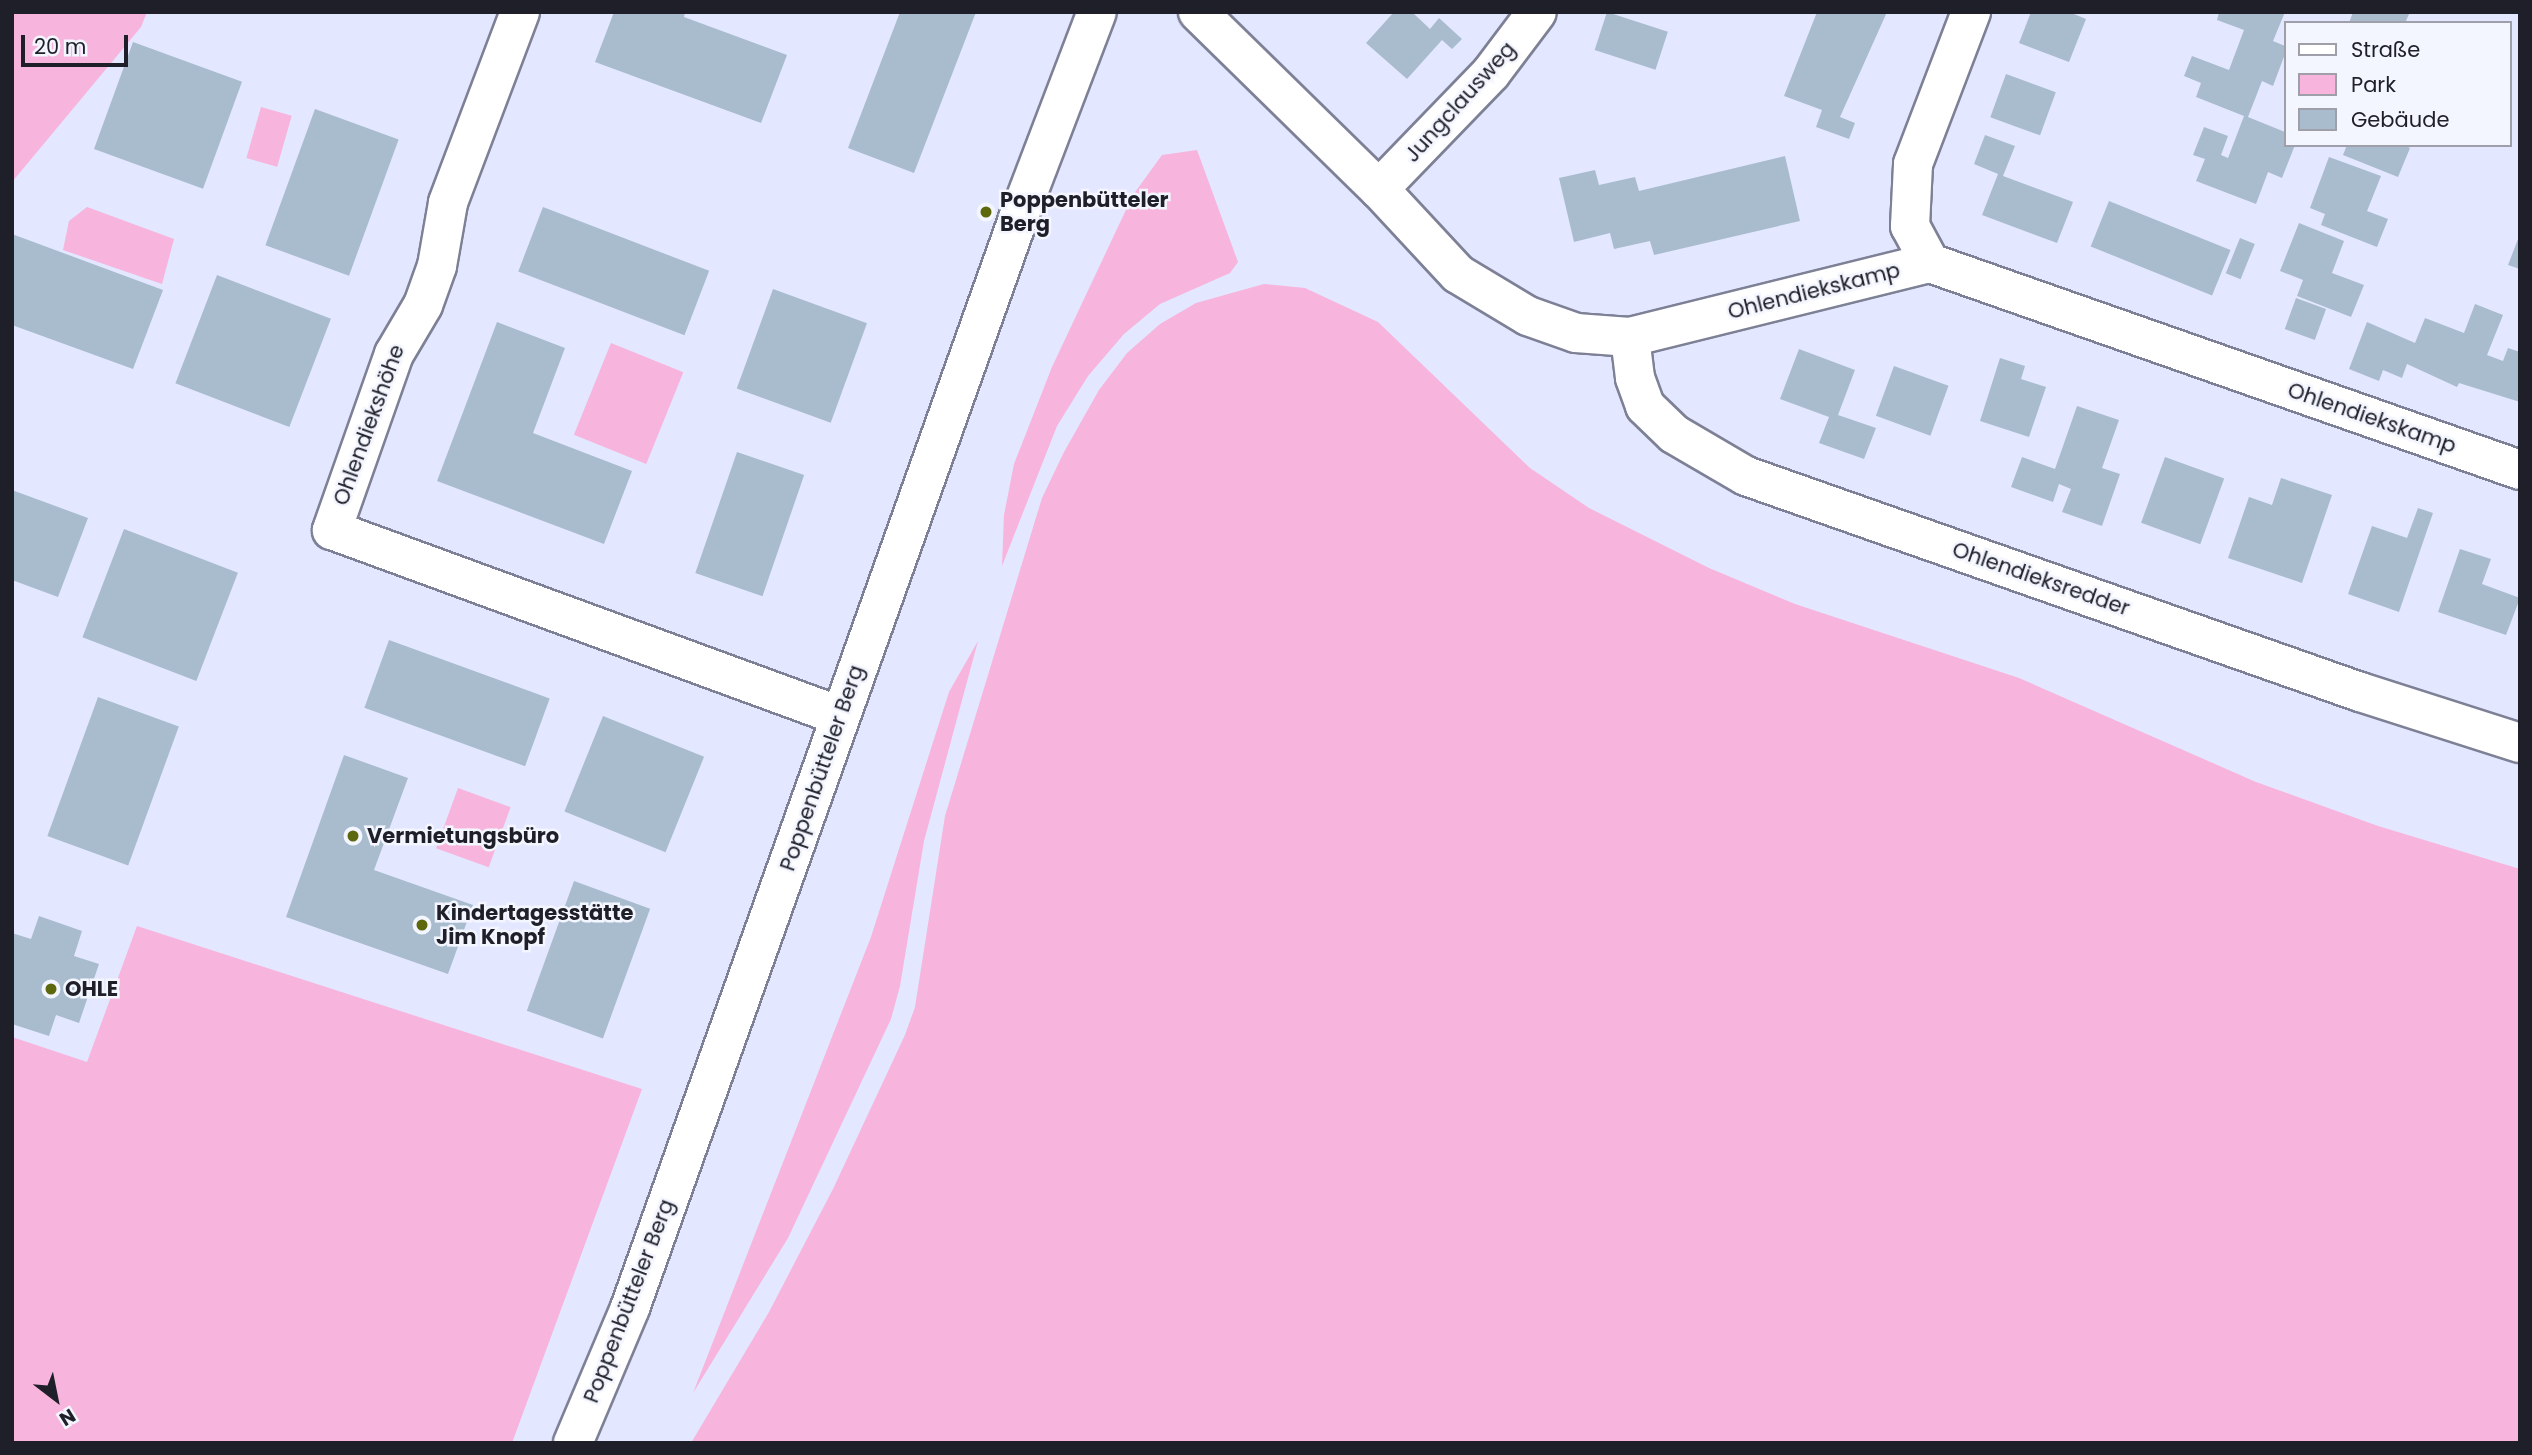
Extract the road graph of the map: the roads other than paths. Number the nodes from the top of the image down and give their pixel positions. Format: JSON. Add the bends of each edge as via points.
{"nodes":[{"id":1,"x":520,"y":12,"type":"edge"},
{"id":2,"x":1097,"y":12,"type":"edge"},
{"id":3,"x":1198,"y":12,"type":"edge"},
{"id":4,"x":1537,"y":12,"type":"edge"},
{"id":5,"x":1971,"y":12,"type":"edge"},
{"id":6,"x":1379,"y":189,"type":"junction"},
{"id":7,"x":1930,"y":263,"type":"junction"},
{"id":8,"x":1630,"y":337,"type":"junction"},
{"id":9,"x":2520,"y":470,"type":"edge"},
{"id":10,"x":840,"y":716,"type":"junction"},
{"id":11,"x":2520,"y":743,"type":"edge"},
{"id":12,"x":573,"y":1443,"type":"edge"}],
"edges":[{"from":1,"to":10,"type":"street","name":"Ohlendiekshöhe","via":[[448,203],[438,266],[423,305],[394,354],[332,530]]},
{"from":2,"to":10,"type":"street","name":"Poppenbütteler Berg"},
{"from":3,"to":6,"type":"street","name":"Ohlendiekskamp"},
{"from":4,"to":6,"type":"street","name":"Jungclausweg","via":[[1492,73]]},
{"from":5,"to":7,"type":"street","via":[[1913,164],[1910,226]]},
{"from":6,"to":8,"type":"street","name":"Ohlendiekskamp","via":[[1458,274],[1486,293],[1528,316],[1576,333]]},
{"from":7,"to":8,"type":"street","name":"Ohlendiekskamp"},
{"from":7,"to":9,"type":"street","name":"Ohlendiekskamp"},
{"from":8,"to":11,"type":"street","name":"Ohlendieksredder","via":[[1635,378],[1645,406],[1674,433],[1746,476],[2360,692]]},
{"from":10,"to":12,"type":"street","name":"Poppenbütteler Berg","via":[[630,1308]]}]}
